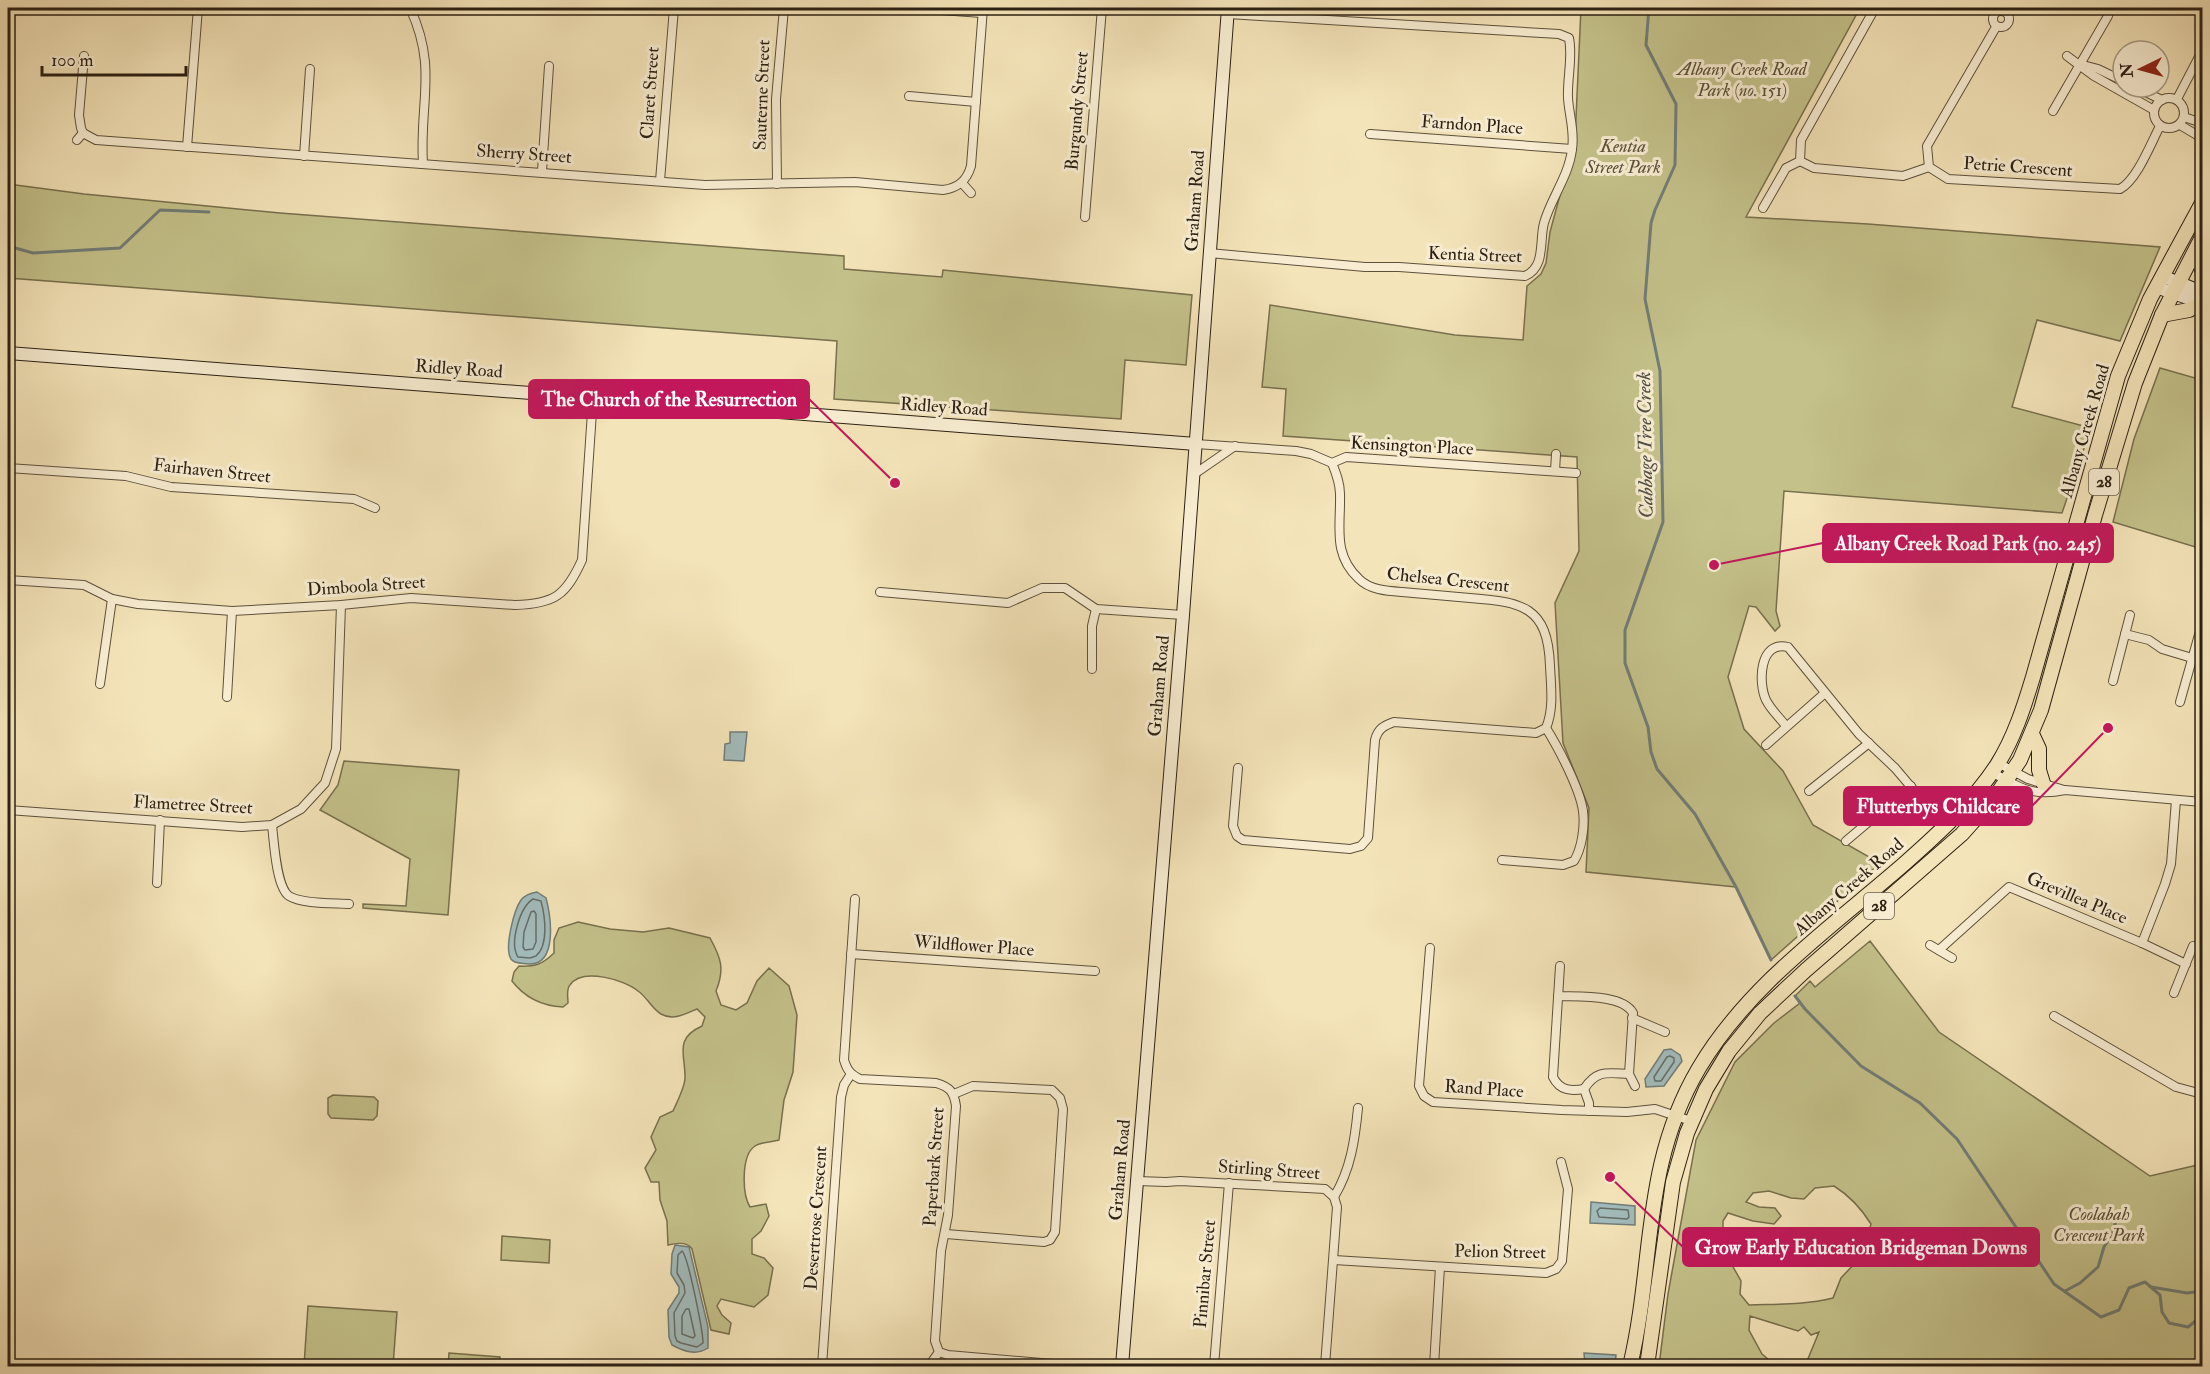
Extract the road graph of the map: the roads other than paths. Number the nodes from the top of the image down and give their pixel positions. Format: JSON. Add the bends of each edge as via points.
{"nodes":[{"id":1,"x":198,"y":8,"type":"edge"},
{"id":2,"x":410,"y":8,"type":"edge"},
{"id":3,"x":674,"y":8,"type":"edge"},
{"id":4,"x":784,"y":8,"type":"edge"},
{"id":5,"x":913,"y":8,"type":"edge"},
{"id":6,"x":1102,"y":8,"type":"edge"},
{"id":7,"x":1875,"y":8,"type":"edge"},
{"id":8,"x":983,"y":10,"type":"edge"},
{"id":9,"x":2006,"y":10,"type":"edge"},
{"id":10,"x":1228,"y":11,"type":"edge"},
{"id":11,"x":2108,"y":16,"type":"dead end"},
{"id":12,"x":2202,"y":51,"type":"edge"},
{"id":13,"x":84,"y":56,"type":"dead end"},
{"id":14,"x":2067,"y":56,"type":"dead end"},
{"id":15,"x":2080,"y":64,"type":"junction"},
{"id":16,"x":549,"y":66,"type":"dead end"},
{"id":17,"x":310,"y":69,"type":"dead end"},
{"id":18,"x":2111,"y":75,"type":"edge"},
{"id":19,"x":909,"y":96,"type":"dead end"},
{"id":20,"x":2176,"y":99,"type":"junction"},
{"id":21,"x":2162,"y":100,"type":"joint"},
{"id":22,"x":976,"y":102,"type":"junction"},
{"id":23,"x":2154,"y":110,"type":"junction"},
{"id":24,"x":2053,"y":111,"type":"dead end"},
{"id":25,"x":2182,"y":121,"type":"junction"},
{"id":26,"x":2202,"y":123,"type":"edge"},
{"id":27,"x":2160,"y":126,"type":"junction"},
{"id":28,"x":1370,"y":134,"type":"dead end"},
{"id":29,"x":2202,"y":138,"type":"edge"},
{"id":30,"x":187,"y":147,"type":"junction"},
{"id":31,"x":1572,"y":149,"type":"junction"},
{"id":32,"x":304,"y":156,"type":"junction"},
{"id":33,"x":1800,"y":161,"type":"junction"},
{"id":34,"x":423,"y":164,"type":"junction"},
{"id":35,"x":1929,"y":167,"type":"junction"},
{"id":36,"x":542,"y":171,"type":"junction"},
{"id":37,"x":660,"y":181,"type":"junction"},
{"id":38,"x":962,"y":183,"type":"junction"},
{"id":39,"x":777,"y":184,"type":"junction"},
{"id":40,"x":971,"y":194,"type":"dead end"},
{"id":41,"x":2202,"y":203,"type":"edge"},
{"id":42,"x":1763,"y":208,"type":"dead end"},
{"id":43,"x":1085,"y":218,"type":"dead end"},
{"id":44,"x":2200,"y":243,"type":"edge"},
{"id":45,"x":1209,"y":253,"type":"junction"},
{"id":46,"x":2202,"y":270,"type":"edge"},
{"id":47,"x":2159,"y":282,"type":"junction"},
{"id":48,"x":2175,"y":288,"type":"junction"},
{"id":49,"x":2202,"y":299,"type":"edge"},
{"id":50,"x":2162,"y":315,"type":"junction"},
{"id":51,"x":8,"y":352,"type":"edge"},
{"id":52,"x":593,"y":398,"type":"junction"},
{"id":53,"x":1196,"y":444,"type":"junction"},
{"id":54,"x":1235,"y":446,"type":"junction"},
{"id":55,"x":1556,"y":454,"type":"dead end"},
{"id":56,"x":1332,"y":463,"type":"junction"},
{"id":57,"x":8,"y":468,"type":"edge"},
{"id":58,"x":1555,"y":471,"type":"junction"},
{"id":59,"x":1576,"y":473,"type":"dead end"},
{"id":60,"x":1193,"y":475,"type":"junction"},
{"id":61,"x":375,"y":508,"type":"dead end"},
{"id":62,"x":8,"y":580,"type":"edge"},
{"id":63,"x":880,"y":592,"type":"dead end"},
{"id":64,"x":112,"y":599,"type":"junction"},
{"id":65,"x":341,"y":605,"type":"junction"},
{"id":66,"x":1096,"y":609,"type":"junction"},
{"id":67,"x":232,"y":611,"type":"junction"},
{"id":68,"x":1182,"y":615,"type":"junction"},
{"id":69,"x":2130,"y":615,"type":"dead end"},
{"id":70,"x":2200,"y":631,"type":"dead end"},
{"id":71,"x":2125,"y":634,"type":"junction"},
{"id":72,"x":2192,"y":658,"type":"junction"},
{"id":73,"x":2202,"y":661,"type":"edge"},
{"id":74,"x":1092,"y":669,"type":"dead end"},
{"id":75,"x":2113,"y":681,"type":"dead end"},
{"id":76,"x":100,"y":684,"type":"dead end"},
{"id":77,"x":1825,"y":693,"type":"junction"},
{"id":78,"x":227,"y":697,"type":"dead end"},
{"id":79,"x":2180,"y":702,"type":"dead end"},
{"id":80,"x":1786,"y":726,"type":"junction"},
{"id":81,"x":1546,"y":729,"type":"junction"},
{"id":82,"x":2032,"y":734,"type":"junction"},
{"id":83,"x":1869,"y":743,"type":"junction"},
{"id":84,"x":1766,"y":745,"type":"dead end"},
{"id":85,"x":1238,"y":768,"type":"dead end"},
{"id":86,"x":1995,"y":768,"type":"junction"},
{"id":87,"x":2010,"y":776,"type":"junction"},
{"id":88,"x":2043,"y":783,"type":"junction"},
{"id":89,"x":1911,"y":786,"type":"junction"},
{"id":90,"x":2065,"y":790,"type":"junction"},
{"id":91,"x":1809,"y":791,"type":"dead end"},
{"id":92,"x":2176,"y":800,"type":"junction"},
{"id":93,"x":2202,"y":802,"type":"edge"},
{"id":94,"x":8,"y":810,"type":"edge"},
{"id":95,"x":160,"y":820,"type":"junction"},
{"id":96,"x":272,"y":825,"type":"junction"},
{"id":97,"x":1945,"y":827,"type":"junction"},
{"id":98,"x":1846,"y":841,"type":"dead end"},
{"id":99,"x":1502,"y":860,"type":"dead end"},
{"id":100,"x":158,"y":884,"type":"dead end"},
{"id":101,"x":855,"y":899,"type":"dead end"},
{"id":102,"x":350,"y":904,"type":"dead end"},
{"id":103,"x":2142,"y":943,"type":"junction"},
{"id":104,"x":1930,"y":945,"type":"dead end"},
{"id":105,"x":2193,"y":946,"type":"dead end"},
{"id":106,"x":1430,"y":948,"type":"dead end"},
{"id":107,"x":1939,"y":950,"type":"junction"},
{"id":108,"x":851,"y":954,"type":"junction"},
{"id":109,"x":1952,"y":958,"type":"dead end"},
{"id":110,"x":2186,"y":964,"type":"junction"},
{"id":111,"x":1560,"y":966,"type":"dead end"},
{"id":112,"x":1095,"y":971,"type":"dead end"},
{"id":113,"x":2174,"y":993,"type":"dead end"},
{"id":114,"x":1558,"y":996,"type":"junction"},
{"id":115,"x":2054,"y":1016,"type":"dead end"},
{"id":116,"x":1632,"y":1018,"type":"junction"},
{"id":117,"x":1665,"y":1032,"type":"dead end"},
{"id":118,"x":851,"y":1074,"type":"junction"},
{"id":119,"x":1629,"y":1074,"type":"junction"},
{"id":120,"x":1635,"y":1086,"type":"dead end"},
{"id":121,"x":1584,"y":1089,"type":"junction"},
{"id":122,"x":954,"y":1094,"type":"junction"},
{"id":123,"x":2202,"y":1094,"type":"edge"},
{"id":124,"x":1358,"y":1108,"type":"dead end"},
{"id":125,"x":1589,"y":1111,"type":"junction"},
{"id":126,"x":1676,"y":1115,"type":"junction"},
{"id":127,"x":1691,"y":1121,"type":"junction"},
{"id":128,"x":1561,"y":1162,"type":"dead end"},
{"id":129,"x":1137,"y":1181,"type":"junction"},
{"id":130,"x":1229,"y":1184,"type":"junction"},
{"id":131,"x":1334,"y":1197,"type":"junction"},
{"id":132,"x":946,"y":1234,"type":"junction"},
{"id":133,"x":1334,"y":1260,"type":"junction"},
{"id":134,"x":1440,"y":1267,"type":"junction"},
{"id":135,"x":939,"y":1352,"type":"junction"},
{"id":136,"x":1041,"y":1364,"type":"edge"},
{"id":137,"x":822,"y":1366,"type":"edge"},
{"id":138,"x":929,"y":1366,"type":"edge"},
{"id":139,"x":1076,"y":1366,"type":"edge"},
{"id":140,"x":1122,"y":1366,"type":"edge"},
{"id":141,"x":1214,"y":1366,"type":"edge"},
{"id":142,"x":1325,"y":1366,"type":"edge"},
{"id":143,"x":1434,"y":1366,"type":"edge"},
{"id":144,"x":1630,"y":1366,"type":"edge"},
{"id":145,"x":1647,"y":1366,"type":"edge"}],
"edges":[{"from":1,"to":30,"type":"street"},
{"from":2,"to":34,"type":"street","via":[[427,66]]},
{"from":3,"to":37,"type":"street","name":"Claret Street"},
{"from":4,"to":39,"type":"street","name":"Sauterne Street","via":[[776,99]]},
{"from":5,"to":8,"type":"street"},
{"from":6,"to":43,"type":"street","name":"Burgundy Street"},
{"from":7,"to":33,"type":"street","via":[[1801,140]]},
{"from":8,"to":22,"type":"street"},
{"from":9,"to":35,"type":"street","via":[[2008,24],[1996,27],[1928,146]]},
{"from":10,"to":31,"type":"street","name":"Kentia Street","via":[[1559,34],[1569,38]]},
{"from":10,"to":45,"type":"street","name":"Graham Road"},
{"from":11,"to":15,"type":"street"},
{"from":12,"to":20,"type":"street"},
{"from":13,"to":30,"type":"street","name":"Sherry Street","via":[[80,136]]},
{"from":14,"to":15,"type":"street"},
{"from":15,"to":18,"type":"street"},
{"from":15,"to":23,"type":"street"},
{"from":15,"to":24,"type":"street"},
{"from":16,"to":36,"type":"street"},
{"from":17,"to":32,"type":"street"},
{"from":19,"to":22,"type":"street"},
{"from":20,"to":21,"type":"street"},
{"from":20,"to":25,"type":"street","via":[[2184,107]]},
{"from":21,"to":23,"type":"street"},
{"from":22,"to":38,"type":"street","via":[[971,166]]},
{"from":23,"to":27,"type":"street"},
{"from":25,"to":26,"type":"street"},
{"from":25,"to":27,"type":"street","via":[[2170,129]]},
{"from":25,"to":29,"type":"street"},
{"from":27,"to":35,"type":"street","name":"Petrie Crescent","via":[[2134,174],[2120,189],[1948,179]]},
{"from":28,"to":31,"type":"street","name":"Farndon Place"},
{"from":30,"to":32,"type":"street","name":"Sherry Street"},
{"from":31,"to":45,"type":"street","name":"Kentia Street","via":[[1544,223],[1538,267],[1525,276]]},
{"from":32,"to":34,"type":"street","name":"Sherry Street"},
{"from":33,"to":35,"type":"street","via":[[1814,168],[1904,176]]},
{"from":33,"to":42,"type":"street","via":[[1786,168]]},
{"from":34,"to":36,"type":"street","name":"Sherry Street"},
{"from":36,"to":37,"type":"street","name":"Sherry Street"},
{"from":37,"to":39,"type":"street","name":"Sherry Street","via":[[731,186]]},
{"from":38,"to":39,"type":"street","name":"Sherry Street","via":[[943,190],[855,182]]},
{"from":38,"to":40,"type":"street"},
{"from":41,"to":47,"type":"main road","name":"Albany Creek Road","number":"28"},
{"from":44,"to":46,"type":"main road"},
{"from":44,"to":48,"type":"main road","name":"Albany Creek Road","number":"28"},
{"from":45,"to":53,"type":"street","name":"Graham Road"},
{"from":47,"to":48,"type":"street"},
{"from":47,"to":86,"type":"main road","name":"Albany Creek Road","number":"28","via":[[2115,384],[2028,695]]},
{"from":48,"to":49,"type":"street"},
{"from":48,"to":50,"type":"main road","name":"Albany Creek Road","number":"28"},
{"from":49,"to":50,"type":"main road","via":[[2189,310]]},
{"from":50,"to":82,"type":"main road","name":"Albany Creek Road","number":"28","via":[[2118,437]]},
{"from":51,"to":52,"type":"street","name":"Ridley Road"},
{"from":52,"to":53,"type":"street","name":"Ridley Road"},
{"from":52,"to":65,"type":"street","name":"Dimboola Street","via":[[582,560],[572,583],[564,590],[531,605],[411,598]]},
{"from":53,"to":54,"type":"street","name":"Kensington Place"},
{"from":53,"to":60,"type":"street","name":"Graham Road"},
{"from":54,"to":56,"type":"street","name":"Kensington Place","via":[[1296,451]]},
{"from":54,"to":60,"type":"street"},
{"from":55,"to":58,"type":"street"},
{"from":56,"to":58,"type":"street","name":"Kensington Place","via":[[1346,457]]},
{"from":56,"to":81,"type":"street","name":"Chelsea Crescent","via":[[1340,494],[1340,542],[1345,561],[1360,581],[1380,590],[1508,601],[1530,611],[1539,621],[1549,643],[1551,715]]},
{"from":57,"to":61,"type":"street","name":"Fairhaven Street","via":[[126,476],[171,487],[354,499]]},
{"from":58,"to":59,"type":"street","name":"Kensington Place"},
{"from":60,"to":68,"type":"street","name":"Graham Road"},
{"from":62,"to":64,"type":"street","name":"Dimboola Street","via":[[84,585]]},
{"from":63,"to":66,"type":"street","via":[[1008,603],[1042,588],[1065,588]]},
{"from":64,"to":67,"type":"street","name":"Dimboola Street"},
{"from":64,"to":76,"type":"street"},
{"from":65,"to":67,"type":"street","name":"Dimboola Street"},
{"from":65,"to":96,"type":"street","name":"Flametree Street","via":[[336,749],[325,783],[301,809]]},
{"from":66,"to":68,"type":"street"},
{"from":66,"to":74,"type":"street"},
{"from":67,"to":78,"type":"street"},
{"from":68,"to":129,"type":"street","name":"Graham Road"},
{"from":69,"to":71,"type":"street"},
{"from":70,"to":72,"type":"street"},
{"from":71,"to":72,"type":"street"},
{"from":71,"to":75,"type":"street"},
{"from":72,"to":73,"type":"street"},
{"from":72,"to":79,"type":"street"},
{"from":77,"to":80,"type":"street"},
{"from":77,"to":80,"type":"street","via":[[1788,647],[1773,648],[1762,668],[1763,687],[1767,703]]},
{"from":77,"to":83,"type":"street"},
{"from":80,"to":84,"type":"street"},
{"from":81,"to":85,"type":"street","via":[[1536,733],[1394,722],[1384,725],[1375,740],[1368,838],[1361,846],[1350,849],[1243,840],[1237,836],[1233,826]]},
{"from":81,"to":99,"type":"street","via":[[1580,800],[1580,852],[1574,861],[1563,864]]},
{"from":82,"to":87,"type":"main road","name":"Albany Creek Road","number":"28"},
{"from":82,"to":88,"type":"main road","via":[[2039,749]]},
{"from":83,"to":89,"type":"street"},
{"from":83,"to":91,"type":"street"},
{"from":86,"to":87,"type":"street"},
{"from":86,"to":97,"type":"main road","name":"Albany Creek Road","number":"28"},
{"from":87,"to":88,"type":"street"},
{"from":87,"to":90,"type":"street","via":[[2034,793]]},
{"from":87,"to":127,"type":"main road","name":"Albany Creek Road","number":"28","via":[[1962,834],[1760,1013],[1723,1060]]},
{"from":88,"to":90,"type":"street"},
{"from":89,"to":97,"type":"street"},
{"from":89,"to":98,"type":"street"},
{"from":90,"to":92,"type":"street"},
{"from":92,"to":93,"type":"street"},
{"from":92,"to":103,"type":"street","via":[[2170,864]]},
{"from":94,"to":95,"type":"street","name":"Flametree Street"},
{"from":95,"to":96,"type":"street","name":"Flametree Street","via":[[242,827]]},
{"from":95,"to":100,"type":"street"},
{"from":96,"to":102,"type":"street","via":[[281,883],[288,896]]},
{"from":97,"to":126,"type":"main road","name":"Albany Creek Road","number":"28","via":[[1749,1000],[1707,1054]]},
{"from":101,"to":108,"type":"street"},
{"from":103,"to":107,"type":"street","name":"Grevillea Place","via":[[2009,887]]},
{"from":103,"to":110,"type":"street","name":"Grevillea Place"},
{"from":104,"to":107,"type":"street"},
{"from":105,"to":110,"type":"street"},
{"from":106,"to":125,"type":"street","name":"Rand Place","via":[[1419,1086],[1424,1096],[1433,1102]]},
{"from":107,"to":109,"type":"street"},
{"from":108,"to":112,"type":"street","name":"Wildflower Place"},
{"from":108,"to":118,"type":"street","via":[[843,1060]]},
{"from":110,"to":113,"type":"street"},
{"from":111,"to":114,"type":"street"},
{"from":114,"to":116,"type":"street","via":[[1618,1002],[1630,1008]]},
{"from":114,"to":121,"type":"street","via":[[1553,1077],[1564,1089]]},
{"from":115,"to":123,"type":"street","via":[[2176,1087]]},
{"from":116,"to":117,"type":"street"},
{"from":116,"to":119,"type":"street"},
{"from":118,"to":122,"type":"street","name":"Paperbark Street","via":[[860,1079],[936,1083]]},
{"from":118,"to":137,"type":"street","name":"Desertrose Crescent","via":[[841,1097]]},
{"from":119,"to":120,"type":"street"},
{"from":119,"to":121,"type":"street","via":[[1599,1074]]},
{"from":121,"to":125,"type":"street"},
{"from":122,"to":132,"type":"street","name":"Paperbark Street"},
{"from":122,"to":132,"type":"street","via":[[972,1086],[1052,1090],[1063,1109],[1055,1232],[1050,1240]]},
{"from":124,"to":131,"type":"street","via":[[1350,1158]]},
{"from":125,"to":126,"type":"street","name":"Rand Place","via":[[1655,1109]]},
{"from":126,"to":127,"type":"street","name":"Rand Place"},
{"from":126,"to":144,"type":"main road","name":"Albany Creek Road","number":"28","via":[[1654,1194]]},
{"from":127,"to":145,"type":"main road","name":"Albany Creek Road","number":"28","via":[[1673,1182]]},
{"from":128,"to":134,"type":"street","name":"Pelion Street","via":[[1568,1189],[1562,1261],[1556,1269],[1546,1273]]},
{"from":129,"to":130,"type":"street","name":"Stirling Street"},
{"from":129,"to":140,"type":"street","name":"Graham Road"},
{"from":130,"to":131,"type":"street","name":"Stirling Street","via":[[1325,1189]]},
{"from":130,"to":141,"type":"street","name":"Pinnibar Street"},
{"from":131,"to":133,"type":"street","name":"Stirling Street"},
{"from":132,"to":135,"type":"street","name":"Paperbark Street","via":[[941,1251],[935,1341]]},
{"from":133,"to":134,"type":"street","name":"Pelion Street"},
{"from":133,"to":142,"type":"street","name":"Stirling Street"},
{"from":134,"to":143,"type":"street"},
{"from":135,"to":136,"type":"street"},
{"from":135,"to":138,"type":"street"},
{"from":136,"to":139,"type":"street"}]}
